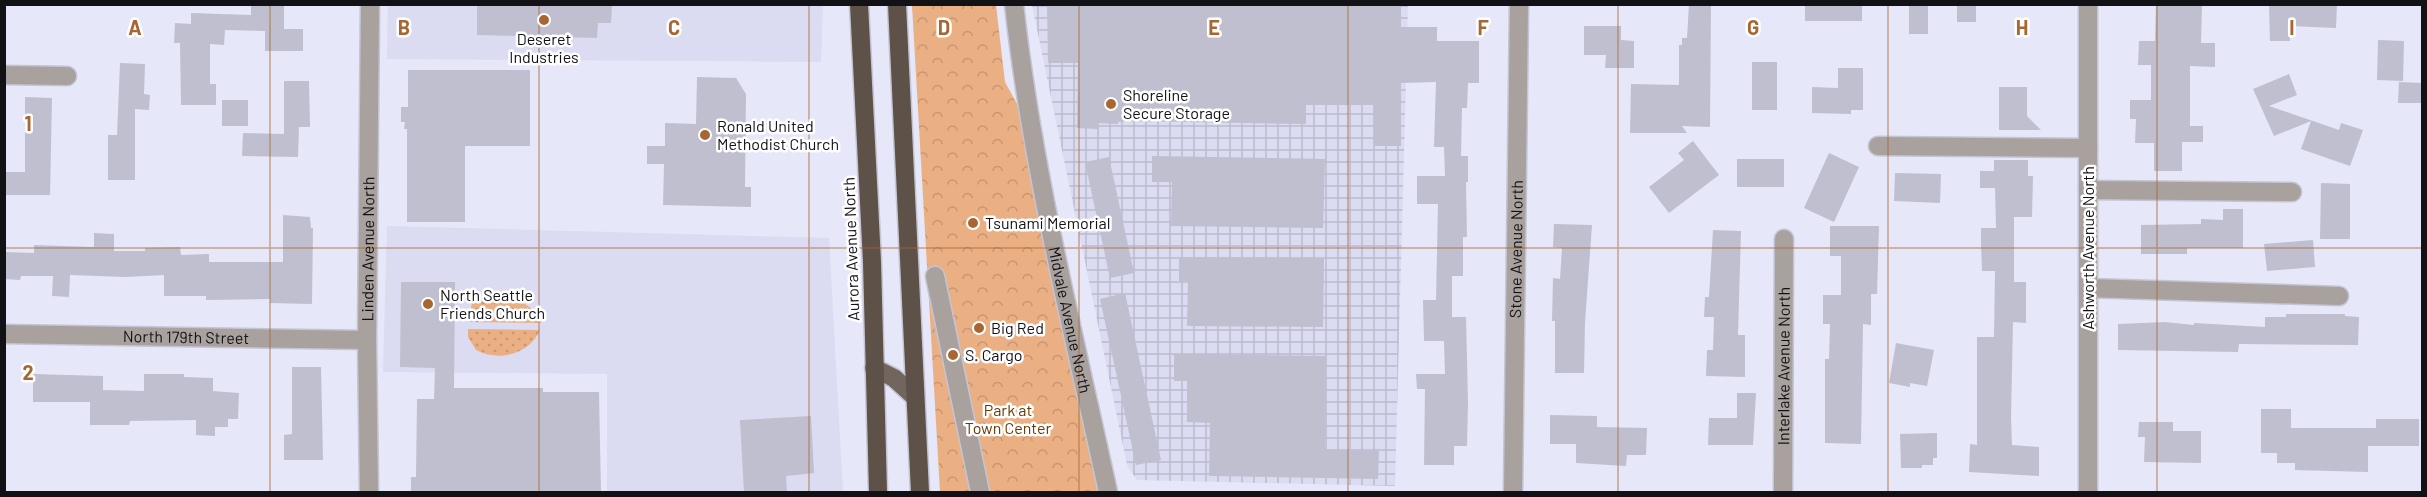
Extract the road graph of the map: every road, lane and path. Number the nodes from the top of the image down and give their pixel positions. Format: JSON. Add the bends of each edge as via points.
{"nodes":[{"id":1,"x":370,"y":4,"type":"edge"},
{"id":2,"x":859,"y":4,"type":"edge"},
{"id":3,"x":897,"y":4,"type":"edge"},
{"id":4,"x":1014,"y":4,"type":"edge"},
{"id":5,"x":1519,"y":4,"type":"edge"},
{"id":6,"x":2088,"y":4,"type":"edge"},
{"id":7,"x":4,"y":75,"type":"edge"},
{"id":8,"x":67,"y":76,"type":"dead end"},
{"id":9,"x":1878,"y":147,"type":"dead end"},
{"id":10,"x":2088,"y":148,"type":"junction"},
{"id":11,"x":2088,"y":190,"type":"junction"},
{"id":12,"x":2292,"y":192,"type":"dead end"},
{"id":13,"x":1784,"y":239,"type":"dead end"},
{"id":14,"x":935,"y":276,"type":"dead end"},
{"id":15,"x":2088,"y":288,"type":"junction"},
{"id":16,"x":2339,"y":296,"type":"dead end"},
{"id":17,"x":4,"y":334,"type":"edge"},
{"id":18,"x":367,"y":340,"type":"junction"},
{"id":19,"x":873,"y":368,"type":"junction"},
{"id":20,"x":915,"y":397,"type":"junction"},
{"id":21,"x":369,"y":492,"type":"edge"},
{"id":22,"x":878,"y":492,"type":"edge"},
{"id":23,"x":920,"y":492,"type":"edge"},
{"id":24,"x":980,"y":492,"type":"edge"},
{"id":25,"x":1108,"y":492,"type":"edge"},
{"id":26,"x":1513,"y":492,"type":"edge"},
{"id":27,"x":1783,"y":492,"type":"edge"},
{"id":28,"x":2088,"y":492,"type":"edge"}],
"edges":[{"from":1,"to":18,"type":"street","name":"Linden Avenue North"},
{"from":2,"to":19,"type":"highway","name":"Aurora Avenue North"},
{"from":3,"to":20,"type":"highway"},
{"from":4,"to":25,"type":"street","name":"Midvale Avenue North","via":[[1036,154]]},
{"from":5,"to":26,"type":"street","name":"Stone Avenue North"},
{"from":6,"to":10,"type":"street","name":"Ashworth Avenue North"},
{"from":7,"to":8,"type":"street"},
{"from":9,"to":10,"type":"street"},
{"from":10,"to":11,"type":"street","name":"Ashworth Avenue North"},
{"from":11,"to":12,"type":"street"},
{"from":11,"to":15,"type":"street","name":"Ashworth Avenue North"},
{"from":13,"to":27,"type":"street","name":"Interlake Avenue North"},
{"from":14,"to":24,"type":"street"},
{"from":15,"to":16,"type":"street"},
{"from":15,"to":28,"type":"street","name":"Ashworth Avenue North"},
{"from":17,"to":18,"type":"street","name":"North 179th Street"},
{"from":18,"to":21,"type":"street","name":"Linden Avenue North"},
{"from":19,"to":20,"type":"main road","via":[[894,378]]},
{"from":19,"to":22,"type":"highway","name":"Aurora Avenue North"},
{"from":20,"to":23,"type":"highway"}]}
